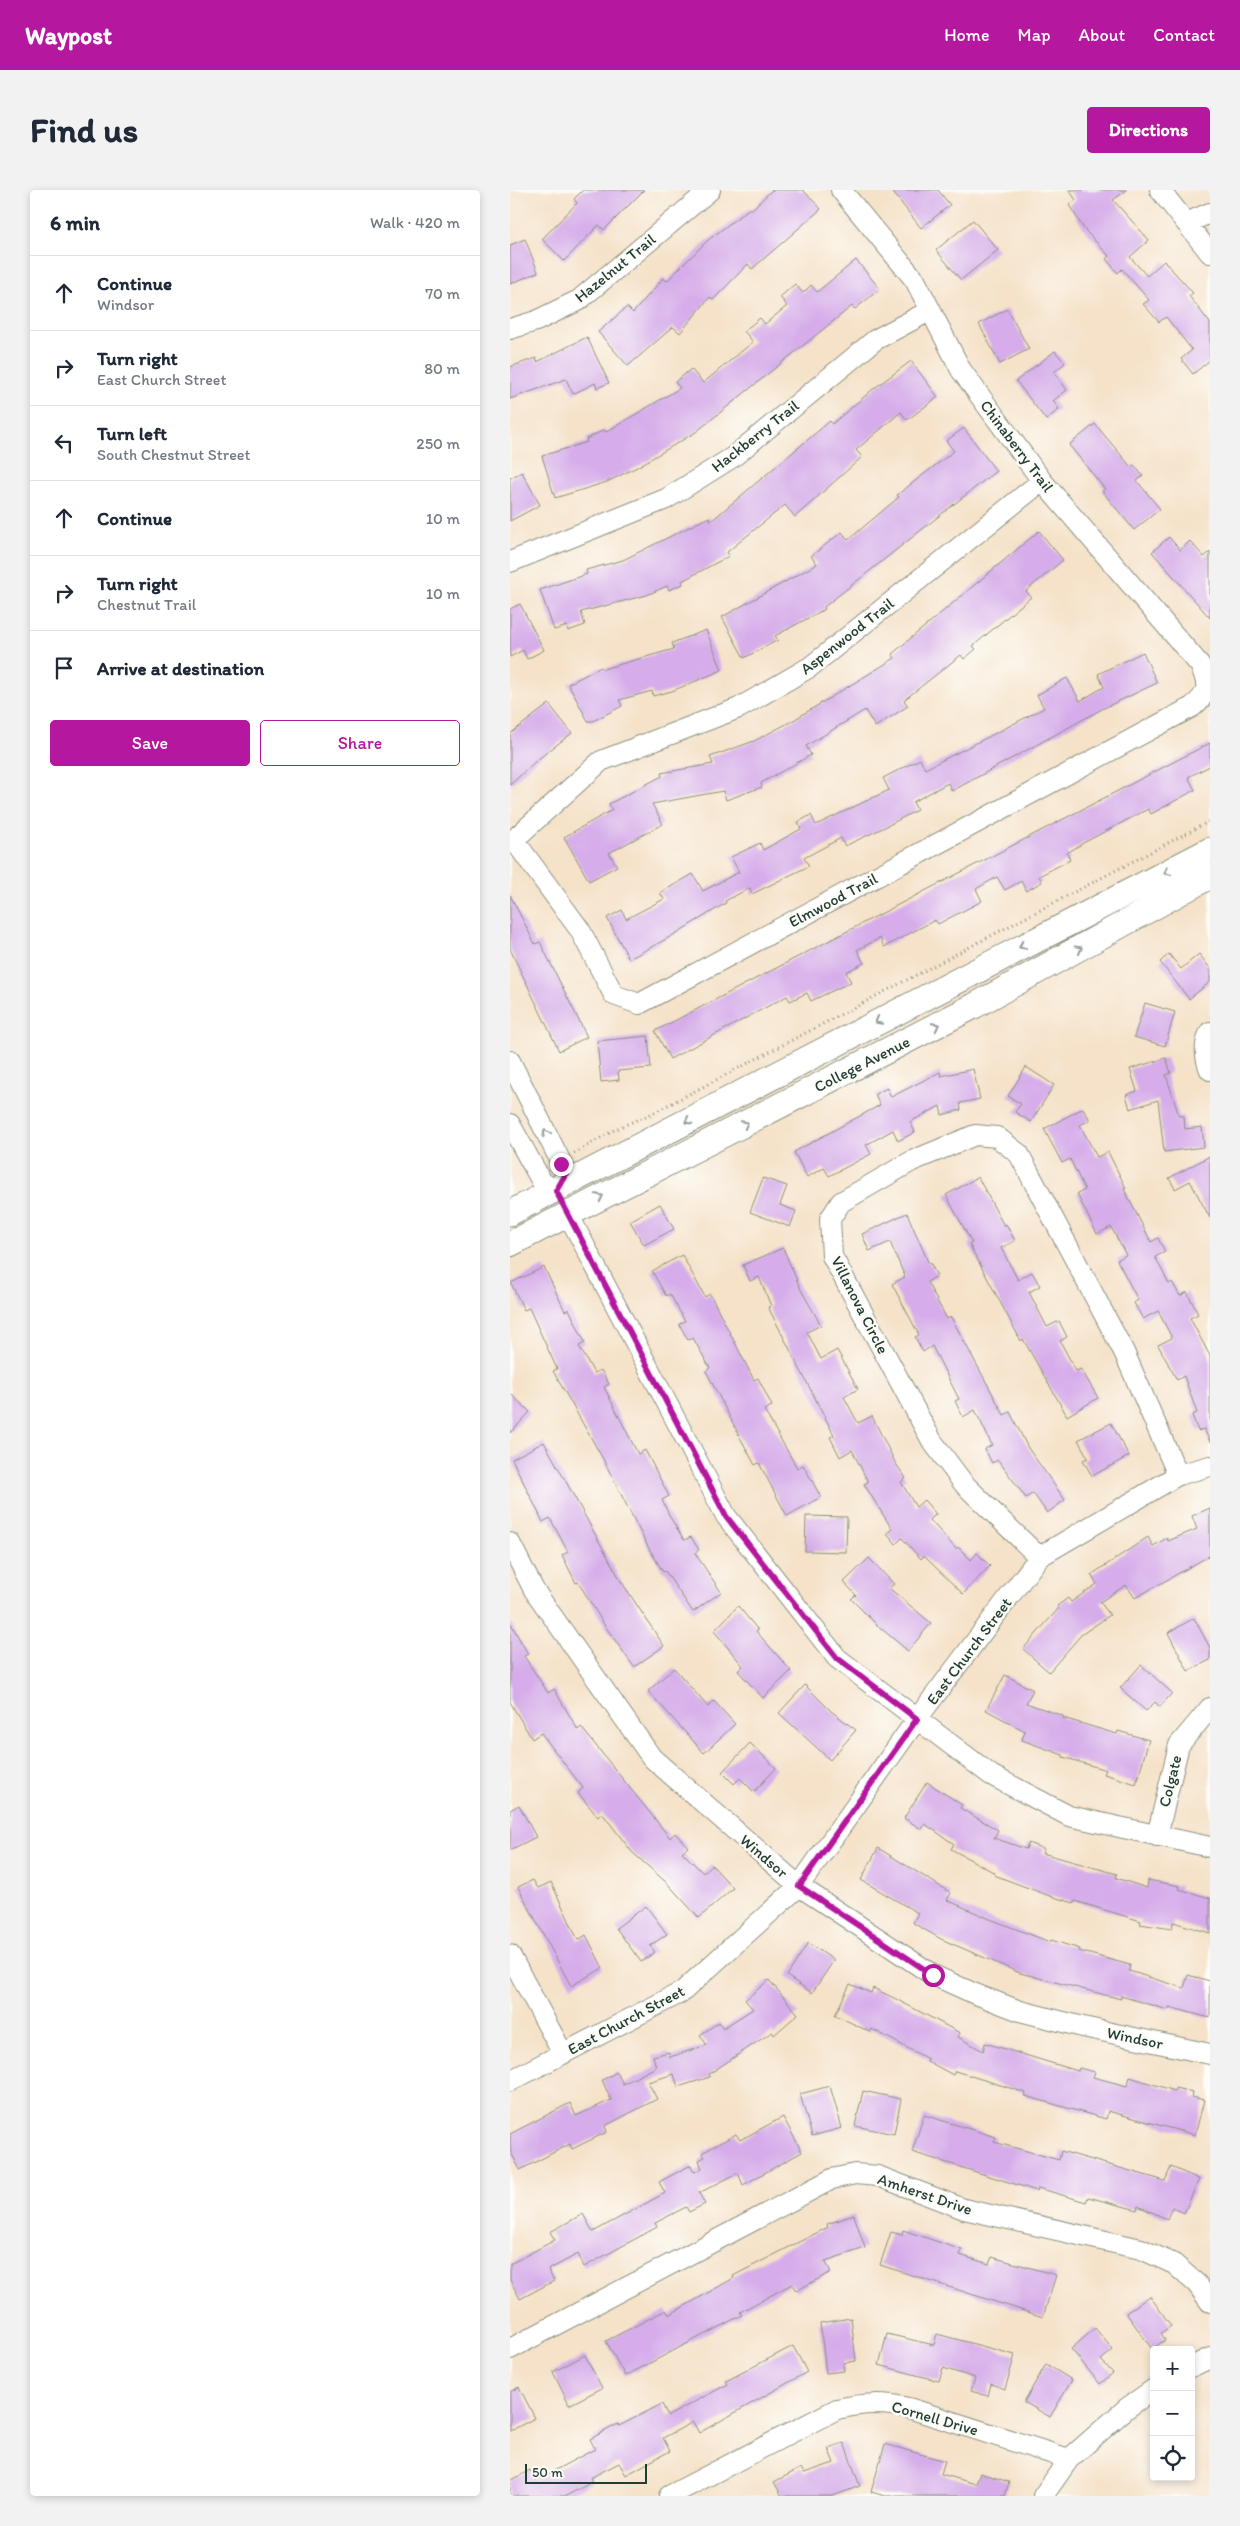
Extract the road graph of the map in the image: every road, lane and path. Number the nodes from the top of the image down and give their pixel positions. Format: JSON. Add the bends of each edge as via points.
{"nodes":[{"id":1,"x":710,"y":190,"type":"edge"},
{"id":2,"x":841,"y":190,"type":"edge"},
{"id":3,"x":1160,"y":190,"type":"edge"},
{"id":4,"x":1210,"y":213,"type":"edge"},
{"id":5,"x":1186,"y":224,"type":"junction"},
{"id":6,"x":1210,"y":253,"type":"edge"},
{"id":7,"x":931,"y":310,"type":"junction"},
{"id":8,"x":510,"y":330,"type":"edge"},
{"id":9,"x":1042,"y":481,"type":"junction"},
{"id":10,"x":510,"y":562,"type":"edge"},
{"id":11,"x":1207,"y":690,"type":"joint"},
{"id":12,"x":1210,"y":821,"type":"edge"},
{"id":13,"x":512,"y":842,"type":"edge"},
{"id":14,"x":1210,"y":850,"type":"edge"},
{"id":15,"x":1210,"y":876,"type":"edge"},
{"id":16,"x":1210,"y":1032,"type":"edge"},
{"id":17,"x":510,"y":1061,"type":"edge"},
{"id":18,"x":1210,"y":1070,"type":"edge"},
{"id":19,"x":510,"y":1124,"type":"edge"},
{"id":20,"x":561,"y":1164,"type":"junction"},
{"id":21,"x":556,"y":1191,"type":"junction"},
{"id":22,"x":510,"y":1213,"type":"edge"},
{"id":23,"x":568,"y":1214,"type":"junction"},
{"id":24,"x":510,"y":1244,"type":"edge"},
{"id":25,"x":1210,"y":1466,"type":"edge"},
{"id":26,"x":1178,"y":1475,"type":"junction"},
{"id":27,"x":510,"y":1543,"type":"edge"},
{"id":28,"x":1039,"y":1557,"type":"junction"},
{"id":29,"x":1210,"y":1708,"type":"edge"},
{"id":30,"x":917,"y":1719,"type":"junction"},
{"id":31,"x":1157,"y":1836,"type":"junction"},
{"id":32,"x":1210,"y":1847,"type":"edge"},
{"id":33,"x":799,"y":1886,"type":"junction"},
{"id":34,"x":510,"y":1955,"type":"edge"},
{"id":35,"x":563,"y":2054,"type":"junction"},
{"id":36,"x":1210,"y":2054,"type":"edge"},
{"id":37,"x":510,"y":2082,"type":"edge"},
{"id":38,"x":1210,"y":2302,"type":"edge"},
{"id":39,"x":510,"y":2349,"type":"edge"},
{"id":40,"x":1210,"y":2358,"type":"edge"},
{"id":41,"x":1195,"y":2366,"type":"edge"},
{"id":42,"x":1151,"y":2391,"type":"edge"},
{"id":43,"x":1069,"y":2458,"type":"junction"},
{"id":44,"x":669,"y":2496,"type":"edge"},
{"id":45,"x":1044,"y":2496,"type":"edge"}],
"edges":[{"from":1,"to":8,"type":"street","name":"Hazelnut Trail","via":[[579,300]]},
{"from":2,"to":7,"type":"street","name":"Chinaberry Trail","via":[[916,280]]},
{"from":3,"to":5,"type":"street"},
{"from":4,"to":5,"type":"street"},
{"from":5,"to":6,"type":"street"},
{"from":7,"to":9,"type":"street","name":"Chinaberry Trail","via":[[961,370]]},
{"from":7,"to":10,"type":"street","name":"Hackberry Trail","via":[[875,340],[733,457],[666,499]]},
{"from":9,"to":11,"type":"street","name":"Chinaberry Trail","via":[[1200,665]]},
{"from":9,"to":13,"type":"street","name":"Aspenwood Trail","via":[[810,668],[739,708],[601,761]]},
{"from":11,"to":13,"type":"street","name":"Elmwood Trail","via":[[1202,700],[1192,708],[639,1004],[614,995],[580,930]]},
{"from":12,"to":20,"type":"path","via":[[651,1114],[618,1128]]},
{"from":14,"to":21,"type":"main road","name":"College Avenue","one_way":true},
{"from":23,"to":15,"type":"main road","name":"College Avenue","one_way":true,"via":[[974,1006]]},
{"from":16,"to":18,"type":"street","via":[[1206,1048]]},
{"from":20,"to":17,"type":"street","one_way":true},
{"from":19,"to":21,"type":"street","via":[[542,1182]]},
{"from":20,"to":21,"type":"street","via":[[566,1174]]},
{"from":21,"to":22,"type":"main road","name":"College Avenue"},
{"from":21,"to":23,"type":"main road"},
{"from":23,"to":24,"type":"main road","name":"College Avenue"},
{"from":23,"to":30,"type":"street","via":[[726,1516],[837,1658]]},
{"from":25,"to":26,"type":"street","name":"East Church Street"},
{"from":26,"to":28,"type":"street","name":"East Church Street"},
{"from":26,"to":28,"type":"street","name":"Villanova Circle","via":[[1124,1352],[1019,1154],[997,1138],[975,1135],[912,1161],[841,1202],[830,1219],[832,1256],[932,1442],[964,1484]]},
{"from":27,"to":33,"type":"street","name":"Windsor","via":[[534,1590],[652,1758]]},
{"from":28,"to":30,"type":"street","name":"East Church Street"},
{"from":29,"to":31,"type":"street","name":"Colgate","via":[[1179,1745]]},
{"from":30,"to":31,"type":"street","via":[[992,1775],[1069,1816]]},
{"from":30,"to":33,"type":"street","name":"East Church Street"},
{"from":31,"to":32,"type":"street"},
{"from":33,"to":35,"type":"street","name":"East Church Street","via":[[682,1992]]},
{"from":33,"to":36,"type":"street","name":"Windsor","via":[[933,1975],[973,1993],[1020,2011],[1074,2025]]},
{"from":34,"to":35,"type":"street"},
{"from":35,"to":37,"type":"street","name":"East Church Street"},
{"from":38,"to":39,"type":"street","name":"Amherst Drive","via":[[1197,2284],[1174,2264],[1141,2249],[964,2209],[878,2176],[855,2174],[832,2179]]},
{"from":40,"to":41,"type":"street"},
{"from":42,"to":43,"type":"street"},
{"from":43,"to":44,"type":"street","name":"Cornell Drive","via":[[912,2409],[865,2403],[836,2409]]},
{"from":43,"to":45,"type":"street"}]}
